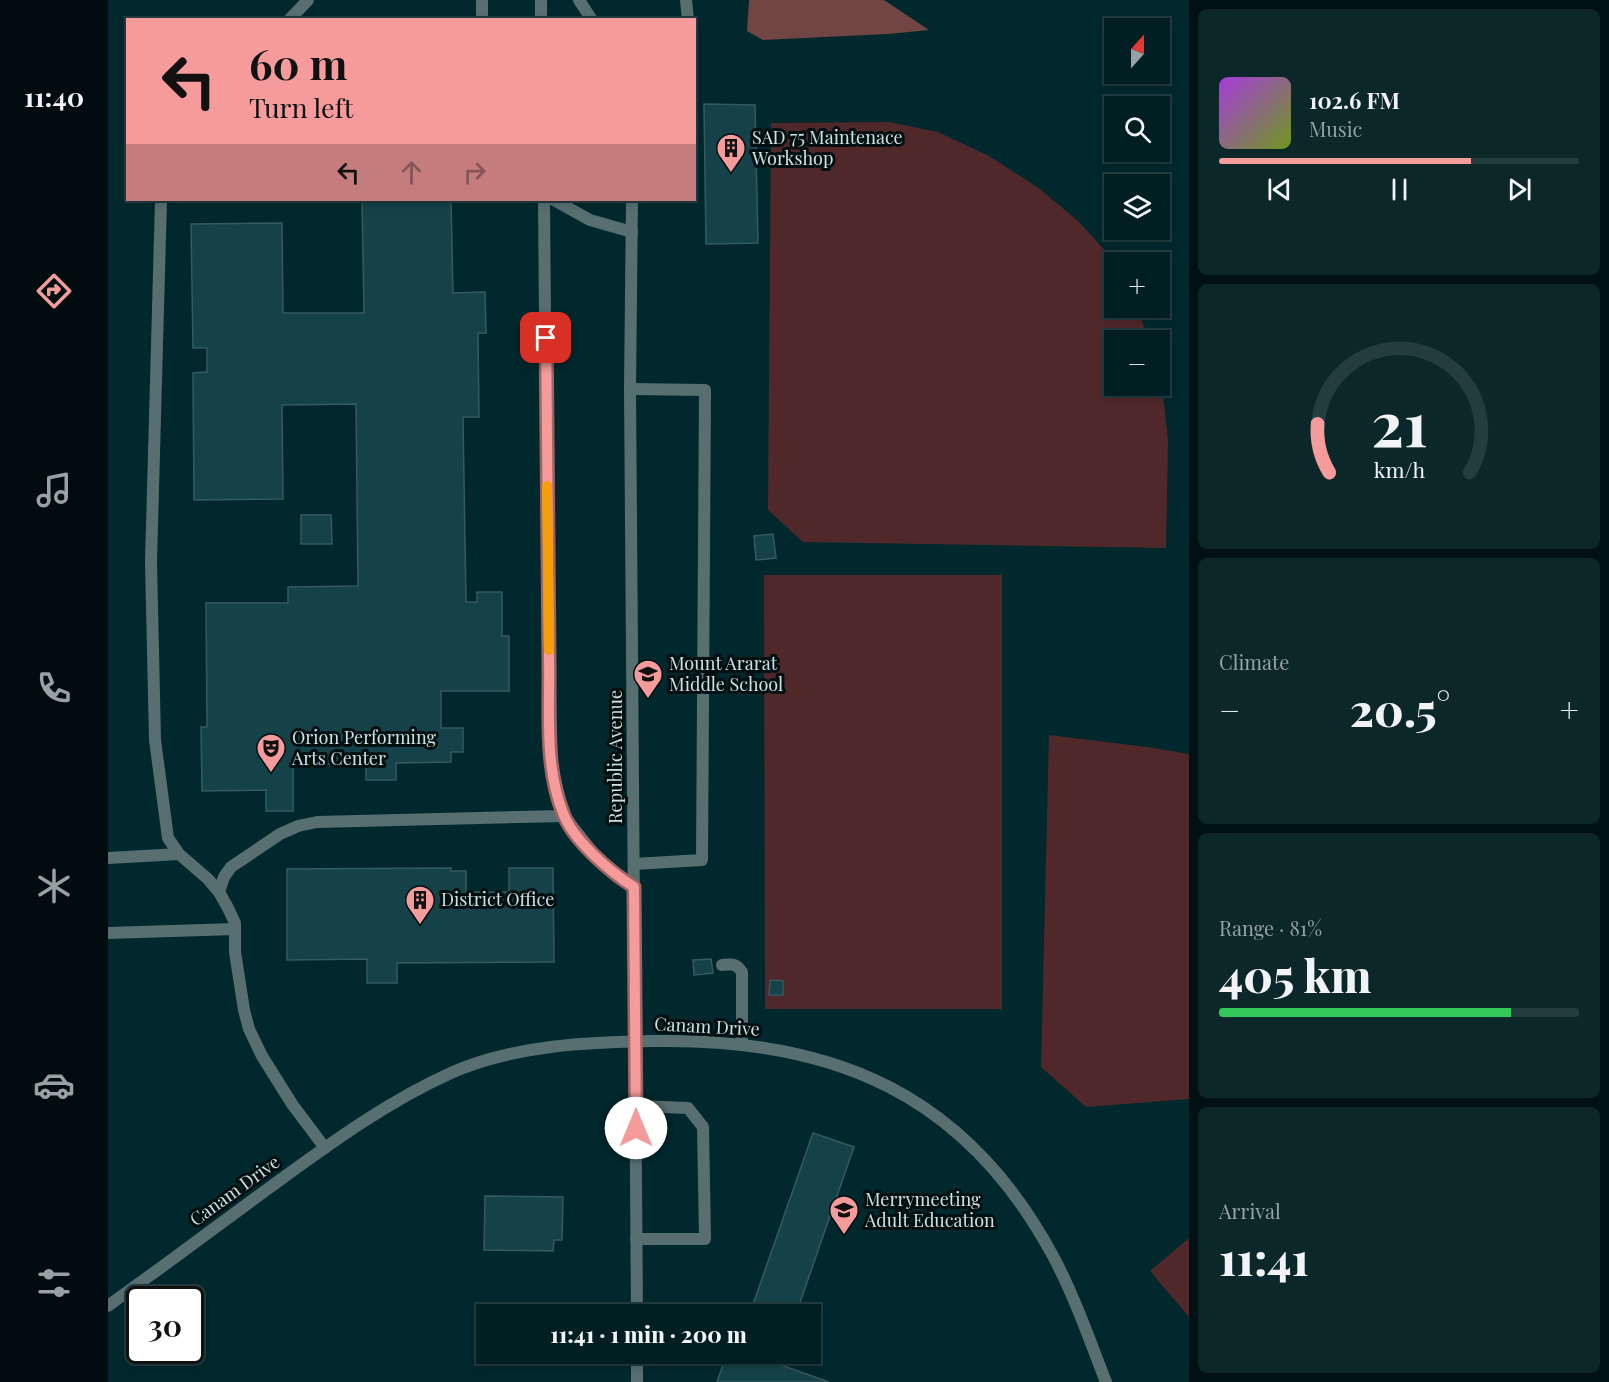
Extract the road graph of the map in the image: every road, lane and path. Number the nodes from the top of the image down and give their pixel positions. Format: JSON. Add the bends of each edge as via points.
{"nodes":[{"id":1,"x":308,"y":0,"type":"edge"},
{"id":2,"x":482,"y":0,"type":"edge"},
{"id":3,"x":541,"y":0,"type":"edge"},
{"id":4,"x":579,"y":0,"type":"edge"},
{"id":5,"x":686,"y":0,"type":"edge"},
{"id":6,"x":291,"y":18,"type":"edge"},
{"id":7,"x":482,"y":18,"type":"edge"},
{"id":8,"x":541,"y":18,"type":"edge"},
{"id":9,"x":591,"y":18,"type":"edge"},
{"id":10,"x":688,"y":18,"type":"edge"},
{"id":11,"x":161,"y":201,"type":"edge"},
{"id":12,"x":544,"y":201,"type":"edge"},
{"id":13,"x":556,"y":201,"type":"edge"},
{"id":14,"x":632,"y":201,"type":"edge"},
{"id":15,"x":632,"y":232,"type":"junction"},
{"id":16,"x":630,"y":389,"type":"junction"},
{"id":17,"x":564,"y":816,"type":"junction"},
{"id":18,"x":179,"y":854,"type":"junction"},
{"id":19,"x":108,"y":858,"type":"edge"},
{"id":20,"x":634,"y":864,"type":"junction"},
{"id":21,"x":634,"y":887,"type":"junction"},
{"id":22,"x":219,"y":892,"type":"junction"},
{"id":23,"x":234,"y":929,"type":"junction"},
{"id":24,"x":108,"y":933,"type":"edge"},
{"id":25,"x":722,"y":965,"type":"dead end"},
{"id":26,"x":635,"y":1041,"type":"junction"},
{"id":27,"x":742,"y":1045,"type":"junction"},
{"id":28,"x":636,"y":1106,"type":"junction"},
{"id":29,"x":325,"y":1148,"type":"junction"},
{"id":30,"x":636,"y":1239,"type":"junction"},
{"id":31,"x":637,"y":1304,"type":"edge"},
{"id":32,"x":108,"y":1306,"type":"edge"},
{"id":33,"x":637,"y":1364,"type":"edge"},
{"id":34,"x":637,"y":1382,"type":"edge"},
{"id":35,"x":1106,"y":1382,"type":"edge"}],
"edges":[{"from":1,"to":6,"type":"street"},
{"from":2,"to":7,"type":"street"},
{"from":3,"to":8,"type":"street"},
{"from":4,"to":9,"type":"street"},
{"from":5,"to":10,"type":"street"},
{"from":11,"to":18,"type":"street","via":[[151,562],[155,740],[168,838]]},
{"from":12,"to":17,"type":"street","via":[[552,770]]},
{"from":13,"to":15,"type":"street","via":[[590,220]]},
{"from":14,"to":15,"type":"street","name":"Republic Avenue"},
{"from":15,"to":16,"type":"street","name":"Republic Avenue"},
{"from":16,"to":20,"type":"street","name":"Republic Avenue"},
{"from":16,"to":20,"type":"street","via":[[705,390],[702,860]]},
{"from":17,"to":21,"type":"street","via":[[597,858]]},
{"from":17,"to":22,"type":"street","via":[[317,822],[298,826],[231,867]]},
{"from":18,"to":19,"type":"street"},
{"from":18,"to":22,"type":"street"},
{"from":20,"to":21,"type":"street","name":"Republic Avenue"},
{"from":21,"to":26,"type":"street","name":"Republic Avenue"},
{"from":22,"to":23,"type":"street","via":[[235,923]]},
{"from":23,"to":24,"type":"street"},
{"from":23,"to":29,"type":"street","via":[[249,1029],[261,1056]]},
{"from":25,"to":27,"type":"street","via":[[733,964],[742,972]]},
{"from":26,"to":27,"type":"street","name":"Canam Drive"},
{"from":26,"to":28,"type":"street","name":"Republic Avenue"},
{"from":26,"to":29,"type":"street","name":"Canam Drive","via":[[543,1048],[494,1057],[413,1092]]},
{"from":27,"to":35,"type":"street","name":"Canam Drive","via":[[839,1064],[908,1097],[958,1133],[987,1160],[1033,1221],[1055,1258]]},
{"from":28,"to":30,"type":"street","name":"Republic Avenue"},
{"from":28,"to":30,"type":"street","via":[[688,1108],[704,1127],[705,1227],[705,1239]]},
{"from":29,"to":32,"type":"street","name":"Canam Drive"},
{"from":30,"to":31,"type":"street","name":"Republic Avenue"},
{"from":33,"to":34,"type":"street"}]}
